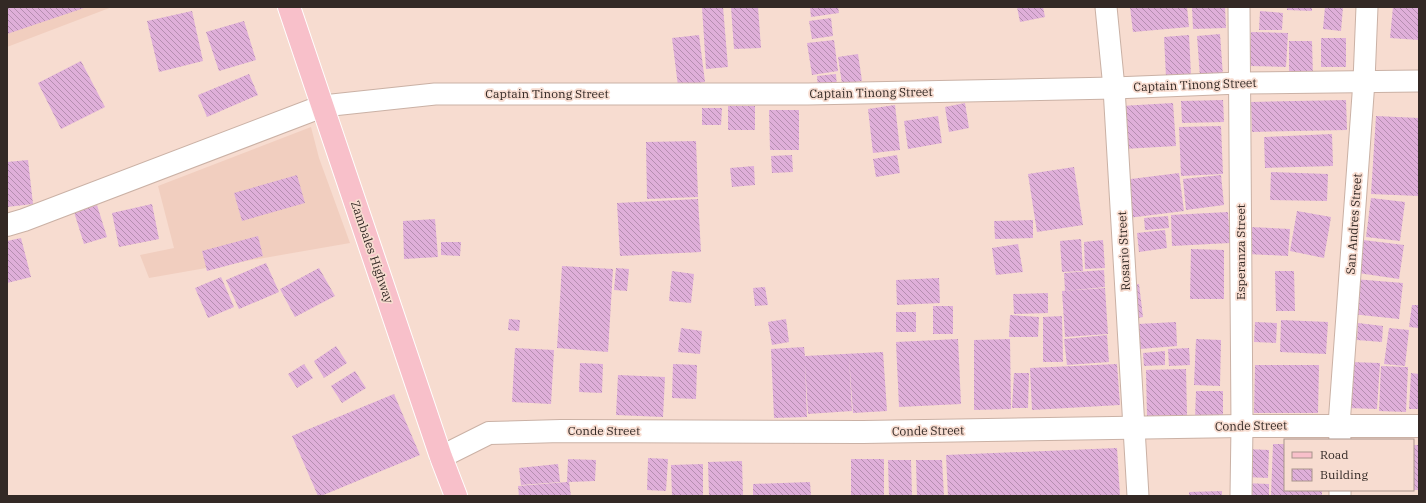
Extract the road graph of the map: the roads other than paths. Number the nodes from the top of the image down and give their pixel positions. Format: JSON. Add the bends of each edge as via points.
{"nodes":[{"id":1,"x":289,"y":7,"type":"edge"},
{"id":2,"x":1106,"y":7,"type":"edge"},
{"id":3,"x":1239,"y":7,"type":"edge"},
{"id":4,"x":1367,"y":7,"type":"edge"},
{"id":5,"x":1364,"y":81,"type":"junction"},
{"id":6,"x":1419,"y":81,"type":"edge"},
{"id":7,"x":1240,"y":83,"type":"junction"},
{"id":8,"x":1114,"y":88,"type":"junction"},
{"id":9,"x":323,"y":106,"type":"junction"},
{"id":10,"x":7,"y":224,"type":"edge"},
{"id":11,"x":1242,"y":426,"type":"junction"},
{"id":12,"x":1419,"y":426,"type":"edge"},
{"id":13,"x":1135,"y":428,"type":"junction"},
{"id":14,"x":1340,"y":433,"type":"edge"},
{"id":15,"x":441,"y":457,"type":"junction"},
{"id":16,"x":456,"y":496,"type":"edge"},
{"id":17,"x":1138,"y":496,"type":"edge"},
{"id":18,"x":1240,"y":496,"type":"edge"}],
"edges":[{"from":1,"to":9,"type":"main road","name":"Zambales Highway"},
{"from":2,"to":8,"type":"street","name":"Rosario Street"},
{"from":3,"to":7,"type":"street","name":"Esperanza Street"},
{"from":4,"to":5,"type":"street","name":"San Andres Street"},
{"from":5,"to":6,"type":"street","name":"Captain Tinong Street"},
{"from":5,"to":7,"type":"street","name":"Captain Tinong Street"},
{"from":5,"to":14,"type":"street","name":"San Andres Street"},
{"from":7,"to":8,"type":"street","name":"Captain Tinong Street"},
{"from":7,"to":11,"type":"street","name":"Esperanza Street"},
{"from":8,"to":9,"type":"street","name":"Captain Tinong Street","via":[[808,94],[435,94]]},
{"from":8,"to":13,"type":"street","name":"Rosario Street"},
{"from":9,"to":10,"type":"street","via":[[24,220]]},
{"from":9,"to":15,"type":"main road","name":"Zambales Highway"},
{"from":11,"to":13,"type":"street","name":"Conde Street"},
{"from":11,"to":14,"type":"street","name":"Conde Street"},
{"from":11,"to":18,"type":"street","name":"Esperanza Street"},
{"from":12,"to":14,"type":"street","name":"Conde Street"},
{"from":13,"to":15,"type":"street","name":"Conde Street","via":[[489,433]]},
{"from":13,"to":17,"type":"street","name":"Rosario Street"},
{"from":15,"to":16,"type":"main road","name":"Zambales Highway"}]}
